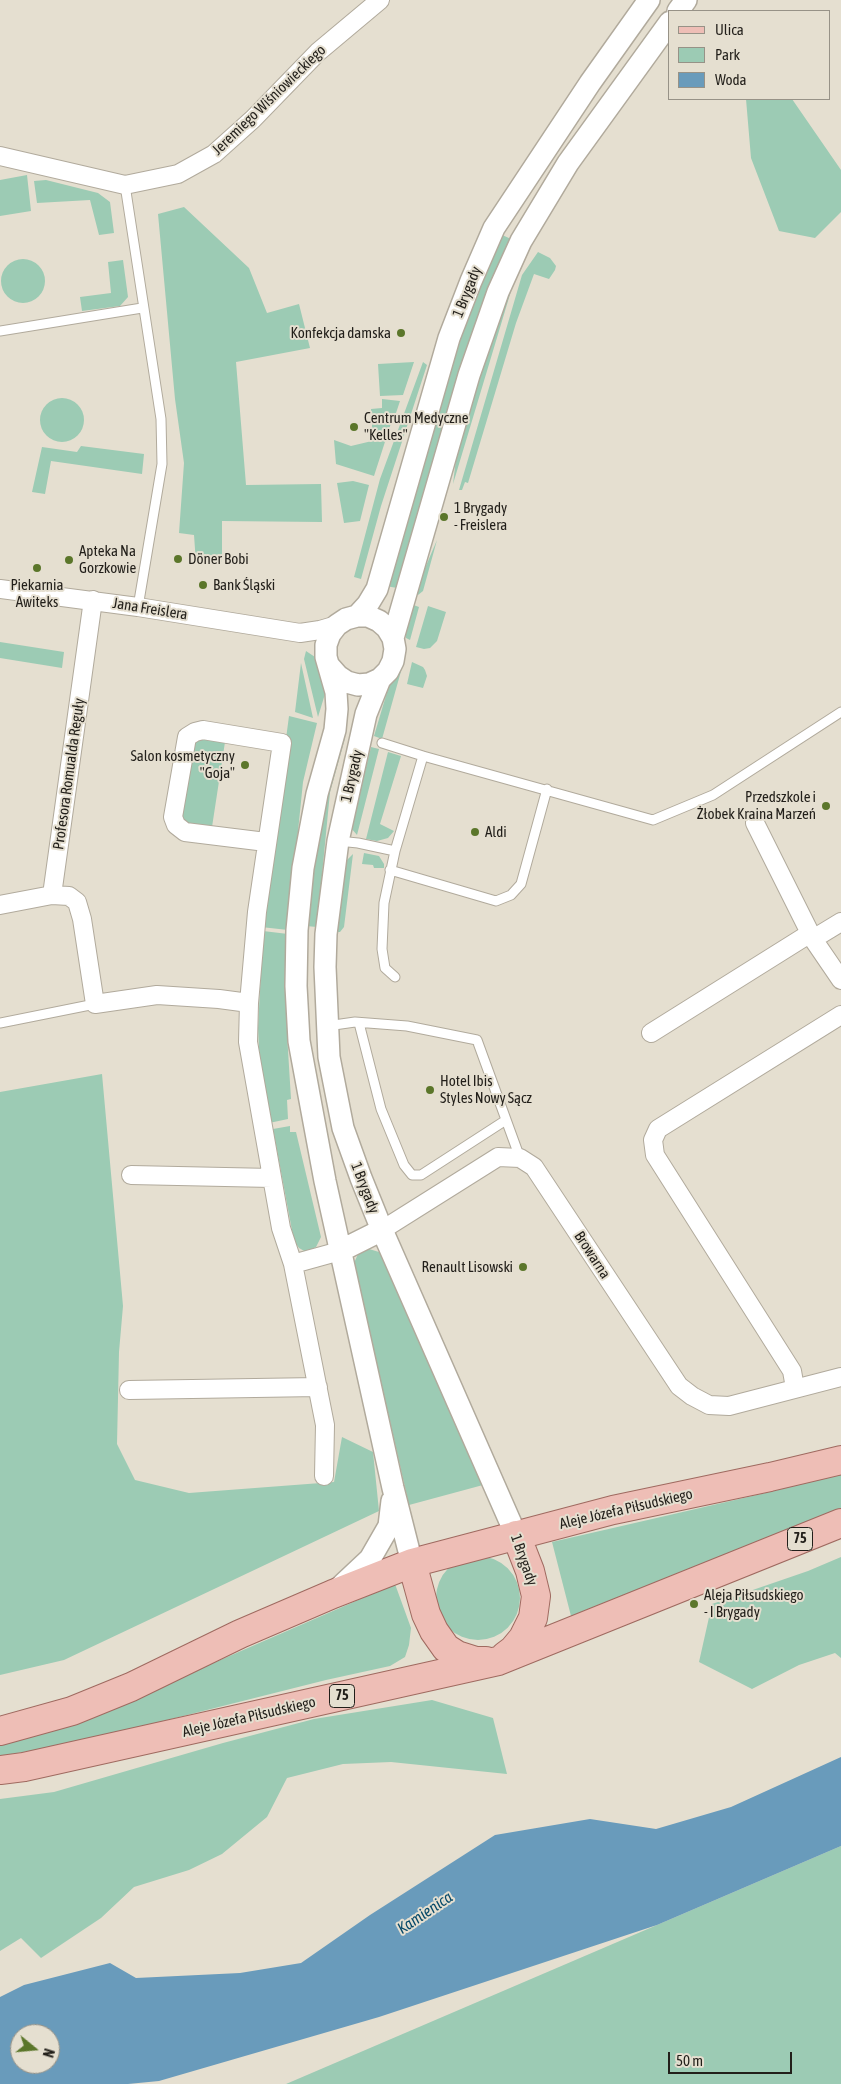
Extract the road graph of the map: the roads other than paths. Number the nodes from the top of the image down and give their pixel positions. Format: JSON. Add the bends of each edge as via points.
{"nodes":[{"id":1,"x":380,"y":0,"type":"edge"},
{"id":2,"x":649,"y":0,"type":"edge"},
{"id":3,"x":668,"y":25,"type":"edge"},
{"id":4,"x":0,"y":156,"type":"edge"},
{"id":5,"x":125,"y":184,"type":"junction"},
{"id":6,"x":142,"y":308,"type":"junction"},
{"id":7,"x":0,"y":331,"type":"edge"},
{"id":8,"x":0,"y":589,"type":"edge"},
{"id":9,"x":93,"y":600,"type":"junction"},
{"id":10,"x":138,"y":606,"type":"junction"},
{"id":11,"x":357,"y":616,"type":"junction"},
{"id":12,"x":336,"y":625,"type":"junction"},
{"id":13,"x":300,"y":632,"type":"junction"},
{"id":14,"x":393,"y":638,"type":"junction"},
{"id":15,"x":328,"y":662,"type":"junction"},
{"id":16,"x":380,"y":679,"type":"junction"},
{"id":17,"x":841,"y":712,"type":"edge"},
{"id":18,"x":382,"y":743,"type":"dead end"},
{"id":19,"x":423,"y":756,"type":"junction"},
{"id":20,"x":547,"y":789,"type":"junction"},
{"id":21,"x":755,"y":823,"type":"dead end"},
{"id":22,"x":338,"y":841,"type":"junction"},
{"id":23,"x":266,"y":842,"type":"junction"},
{"id":24,"x":394,"y":851,"type":"junction"},
{"id":25,"x":390,"y":870,"type":"junction"},
{"id":26,"x":52,"y":895,"type":"junction"},
{"id":27,"x":0,"y":905,"type":"edge"},
{"id":28,"x":841,"y":922,"type":"edge"},
{"id":29,"x":811,"y":936,"type":"junction"},
{"id":30,"x":395,"y":977,"type":"dead end"},
{"id":31,"x":841,"y":980,"type":"edge"},
{"id":32,"x":249,"y":1003,"type":"junction"},
{"id":33,"x":95,"y":1004,"type":"junction"},
{"id":34,"x":841,"y":1015,"type":"edge"},
{"id":35,"x":0,"y":1023,"type":"edge"},
{"id":36,"x":359,"y":1023,"type":"junction"},
{"id":37,"x":327,"y":1026,"type":"junction"},
{"id":38,"x":652,"y":1033,"type":"dead end"},
{"id":39,"x":506,"y":1120,"type":"junction"},
{"id":40,"x":520,"y":1158,"type":"junction"},
{"id":41,"x":131,"y":1175,"type":"dead end"},
{"id":42,"x":272,"y":1178,"type":"junction"},
{"id":43,"x":382,"y":1230,"type":"junction"},
{"id":44,"x":340,"y":1251,"type":"junction"},
{"id":45,"x":293,"y":1264,"type":"junction"},
{"id":46,"x":841,"y":1377,"type":"edge"},
{"id":47,"x":318,"y":1387,"type":"junction"},
{"id":48,"x":795,"y":1388,"type":"junction"},
{"id":49,"x":129,"y":1390,"type":"dead end"},
{"id":50,"x":841,"y":1460,"type":"edge"},
{"id":51,"x":324,"y":1476,"type":"dead end"},
{"id":52,"x":393,"y":1488,"type":"junction"},
{"id":53,"x":841,"y":1523,"type":"edge"},
{"id":54,"x":516,"y":1535,"type":"junction"},
{"id":55,"x":412,"y":1563,"type":"junction"},
{"id":56,"x":333,"y":1594,"type":"junction"},
{"id":57,"x":498,"y":1661,"type":"junction"},
{"id":58,"x":0,"y":1731,"type":"edge"},
{"id":59,"x":0,"y":1770,"type":"edge"}],
"edges":[{"from":1,"to":5,"type":"street","name":"Jeremiego Wiśniowieckiego","via":[[318,52],[214,154],[178,174]]},
{"from":2,"to":11,"type":"street","name":"1 Brygady","via":[[494,228],[449,338],[377,589]]},
{"from":3,"to":14,"type":"street","name":"1 Brygady","via":[[568,163],[521,241],[498,292],[469,375]]},
{"from":4,"to":5,"type":"street","name":"Jeremiego Wiśniowieckiego"},
{"from":5,"to":6,"type":"lane"},
{"from":6,"to":7,"type":"lane"},
{"from":6,"to":10,"type":"lane","via":[[160,419],[162,464]]},
{"from":8,"to":9,"type":"street","name":"Jana Freislera"},
{"from":9,"to":10,"type":"street","name":"Jana Freislera"},
{"from":9,"to":26,"type":"street","name":"Profesora Romualda Reguły"},
{"from":10,"to":13,"type":"street","name":"Jana Freislera"},
{"from":11,"to":12,"type":"street"},
{"from":11,"to":14,"type":"street","via":[[379,621]]},
{"from":12,"to":13,"type":"street","name":"Jana Freislera"},
{"from":12,"to":15,"type":"street","via":[[326,645]]},
{"from":13,"to":15,"type":"street"},
{"from":14,"to":16,"type":"street","via":[[393,661]]},
{"from":15,"to":16,"type":"street","via":[[338,676],[353,684],[369,684]]},
{"from":15,"to":44,"type":"street","name":"1 Brygady","via":[[336,692],[335,730],[317,794],[303,868],[296,986],[299,1040]]},
{"from":16,"to":22,"type":"street","name":"1 Brygady","via":[[366,714]]},
{"from":17,"to":20,"type":"lane","via":[[713,795],[652,820]]},
{"from":18,"to":19,"type":"lane"},
{"from":19,"to":20,"type":"lane"},
{"from":19,"to":24,"type":"lane"},
{"from":20,"to":25,"type":"lane","via":[[521,884],[511,895],[496,901]]},
{"from":21,"to":29,"type":"street"},
{"from":22,"to":24,"type":"lane"},
{"from":22,"to":37,"type":"street","name":"1 Brygady","via":[[326,934]]},
{"from":23,"to":23,"type":"street","via":[[185,832],[176,825],[173,817],[187,737],[203,730],[282,743]]},
{"from":23,"to":32,"type":"street"},
{"from":24,"to":25,"type":"lane"},
{"from":25,"to":30,"type":"lane","via":[[384,903],[382,949],[385,968]]},
{"from":26,"to":27,"type":"street"},
{"from":26,"to":33,"type":"street","via":[[69,896],[77,902]]},
{"from":28,"to":29,"type":"street"},
{"from":29,"to":31,"type":"street"},
{"from":29,"to":38,"type":"street"},
{"from":32,"to":33,"type":"street","via":[[157,995]]},
{"from":32,"to":42,"type":"street","via":[[248,1042]]},
{"from":33,"to":35,"type":"lane"},
{"from":34,"to":48,"type":"street","via":[[658,1129],[653,1140],[655,1155],[792,1371]]},
{"from":36,"to":37,"type":"lane"},
{"from":36,"to":39,"type":"lane","via":[[407,1026],[477,1040]]},
{"from":36,"to":39,"type":"lane","via":[[380,1109],[404,1165],[412,1175],[420,1175]]},
{"from":37,"to":43,"type":"street","name":"1 Brygady","via":[[329,1057],[343,1128]]},
{"from":39,"to":40,"type":"lane"},
{"from":40,"to":43,"type":"street","via":[[498,1157]]},
{"from":40,"to":48,"type":"street","name":"Browarna","via":[[534,1167],[679,1386],[709,1405],[729,1406]]},
{"from":41,"to":42,"type":"street"},
{"from":42,"to":45,"type":"street","via":[[281,1228]]},
{"from":43,"to":44,"type":"street"},
{"from":43,"to":54,"type":"street","name":"1 Brygady"},
{"from":44,"to":45,"type":"street"},
{"from":44,"to":52,"type":"street","name":"1 Brygady"},
{"from":45,"to":47,"type":"street"},
{"from":46,"to":48,"type":"street","name":"Browarna"},
{"from":47,"to":49,"type":"street"},
{"from":47,"to":51,"type":"street","via":[[325,1425]]},
{"from":50,"to":54,"type":"main road","name":"Aleje Józefa Piłsudskiego","via":[[613,1510]]},
{"from":52,"to":55,"type":"street","name":"1 Brygady"},
{"from":52,"to":56,"type":"street","via":[[389,1526],[370,1559]]},
{"from":53,"to":57,"type":"main road","name":"Aleje Józefa Piłsudskiego","number":"75"},
{"from":54,"to":55,"type":"main road","name":"Aleje Józefa Piłsudskiego"},
{"from":54,"to":57,"type":"main road","name":"1 Brygady","via":[[536,1596],[533,1618],[523,1638]]},
{"from":55,"to":56,"type":"main road","name":"Aleje Józefa Piłsudskiego"},
{"from":55,"to":57,"type":"main road","name":"Aleje Józefa Piłsudskiego","via":[[426,1614],[446,1648],[456,1655]]},
{"from":56,"to":58,"type":"main road","name":"Aleje Józefa Piłsudskiego","via":[[240,1634],[132,1687],[72,1711]]},
{"from":57,"to":59,"type":"main road","name":"Aleje Józefa Piłsudskiego","number":"75"}]}
